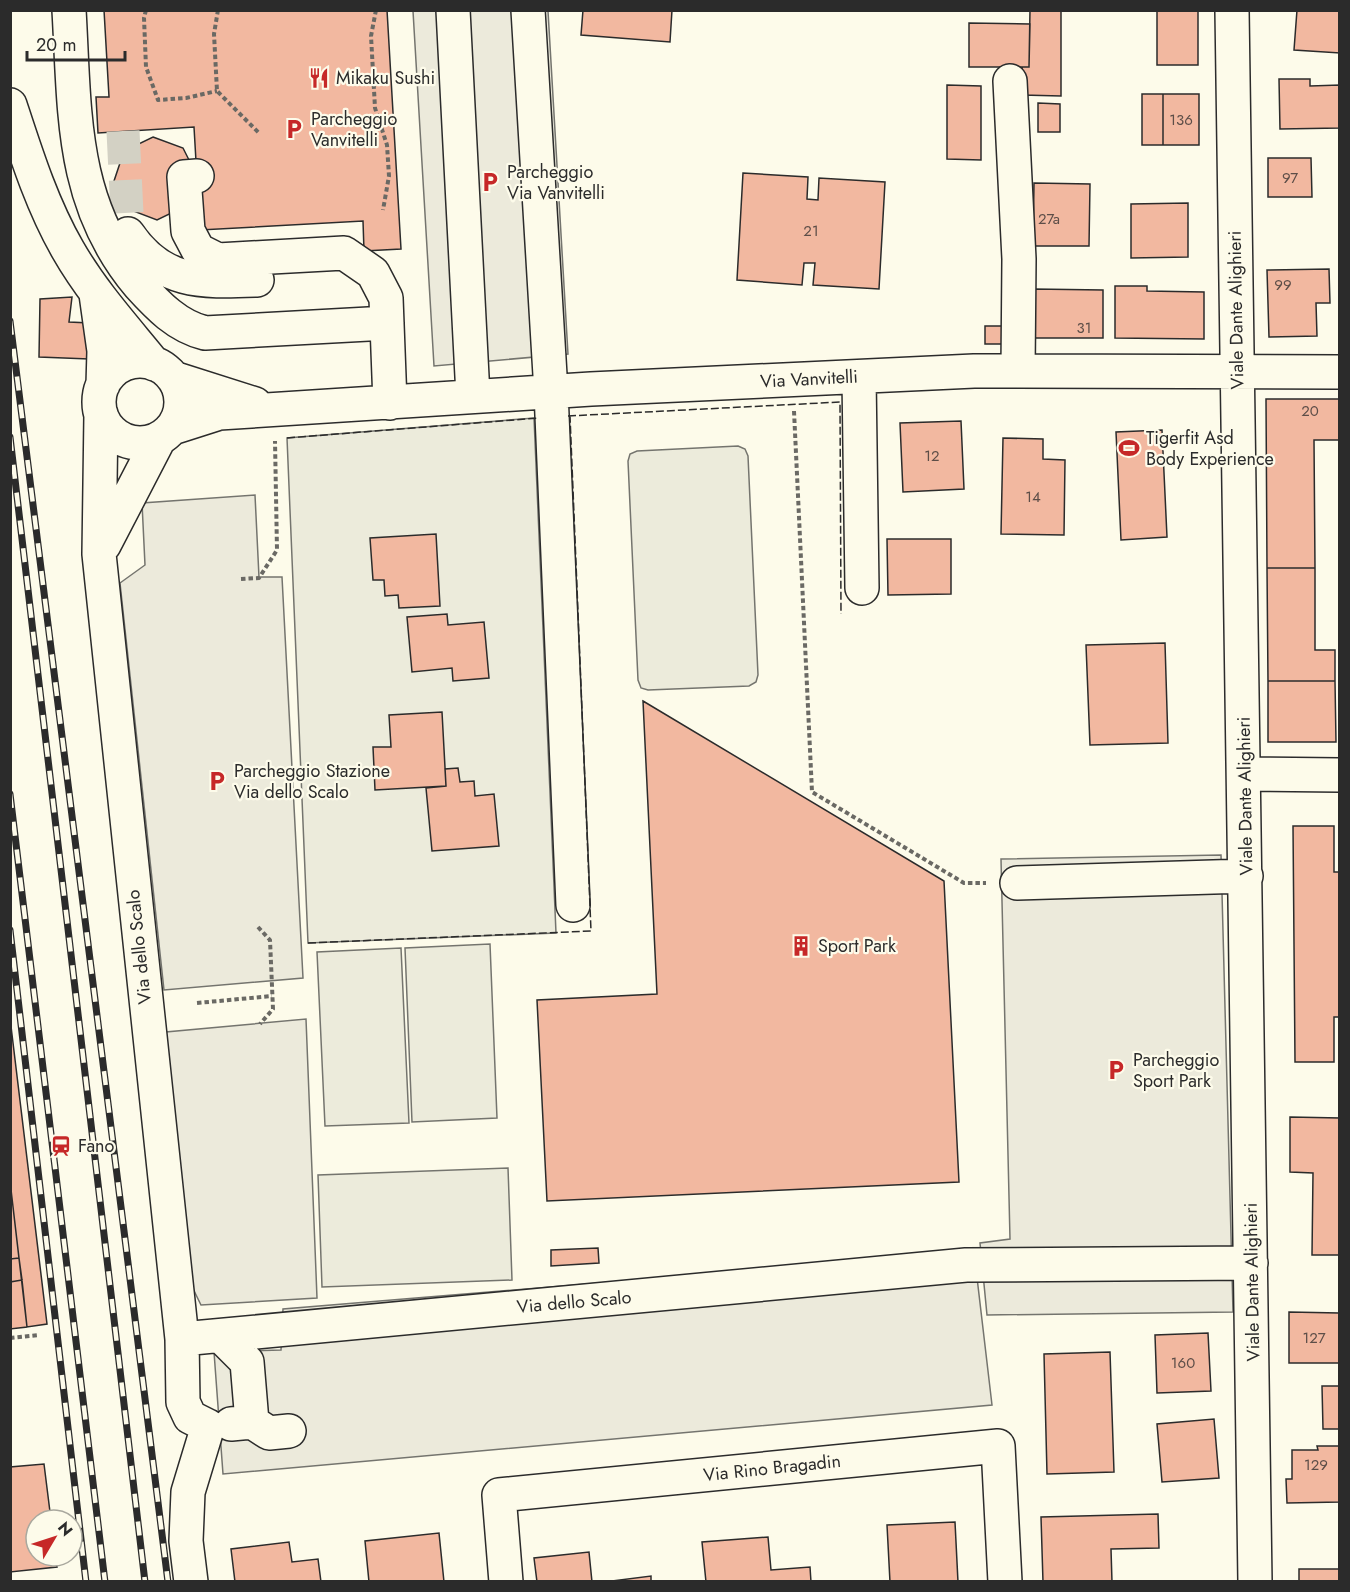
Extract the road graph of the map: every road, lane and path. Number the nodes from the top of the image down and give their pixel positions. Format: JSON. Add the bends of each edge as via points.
{"nodes":[{"id":1,"x":69,"y":10,"type":"edge"},
{"id":2,"x":146,"y":10,"type":"edge"},
{"id":3,"x":218,"y":10,"type":"edge"},
{"id":4,"x":376,"y":10,"type":"edge"},
{"id":5,"x":453,"y":10,"type":"edge"},
{"id":6,"x":528,"y":10,"type":"edge"},
{"id":7,"x":1232,"y":10,"type":"edge"},
{"id":8,"x":1010,"y":81,"type":"dead end"},
{"id":9,"x":217,"y":91,"type":"junction"},
{"id":10,"x":10,"y":105,"type":"edge"},
{"id":11,"x":260,"y":134,"type":"dead end"},
{"id":12,"x":197,"y":176,"type":"dead end"},
{"id":13,"x":383,"y":210,"type":"dead end"},
{"id":14,"x":128,"y":234,"type":"tunnel mouth"},
{"id":15,"x":373,"y":273,"type":"junction"},
{"id":16,"x":96,"y":294,"type":"junction"},
{"id":17,"x":387,"y":323,"type":"junction"},
{"id":18,"x":1018,"y":370,"type":"junction"},
{"id":19,"x":164,"y":371,"type":"junction"},
{"id":20,"x":1238,"y":371,"type":"junction"},
{"id":21,"x":1340,"y":372,"type":"edge"},
{"id":22,"x":859,"y":377,"type":"junction"},
{"id":23,"x":793,"y":380,"type":"junction"},
{"id":24,"x":551,"y":392,"type":"junction"},
{"id":25,"x":473,"y":396,"type":"junction"},
{"id":26,"x":102,"y":400,"type":"junction"},
{"id":27,"x":390,"y":403,"type":"junction"},
{"id":28,"x":280,"y":411,"type":"junction"},
{"id":29,"x":165,"y":433,"type":"junction"},
{"id":30,"x":99,"y":555,"type":"junction"},
{"id":31,"x":241,"y":579,"type":"dead end"},
{"id":32,"x":862,"y":588,"type":"dead end"},
{"id":33,"x":1245,"y":774,"type":"junction"},
{"id":34,"x":1340,"y":775,"type":"edge"},
{"id":35,"x":1246,"y":876,"type":"junction"},
{"id":36,"x":1017,"y":883,"type":"joint"},
{"id":37,"x":573,"y":904,"type":"dead end"},
{"id":38,"x":258,"y":927,"type":"dead end"},
{"id":39,"x":272,"y":996,"type":"junction"},
{"id":40,"x":197,"y":1003,"type":"dead end"},
{"id":41,"x":260,"y":1024,"type":"dead end"},
{"id":42,"x":1251,"y":1263,"type":"junction"},
{"id":43,"x":39,"y":1335,"type":"dead end"},
{"id":44,"x":221,"y":1336,"type":"junction"},
{"id":45,"x":10,"y":1338,"type":"edge"},
{"id":46,"x":182,"y":1339,"type":"junction"},
{"id":47,"x":252,"y":1422,"type":"junction"},
{"id":48,"x":208,"y":1426,"type":"junction"},
{"id":49,"x":289,"y":1431,"type":"dead end"},
{"id":50,"x":191,"y":1581,"type":"edge"},
{"id":51,"x":506,"y":1581,"type":"edge"},
{"id":52,"x":1005,"y":1581,"type":"edge"},
{"id":53,"x":1256,"y":1581,"type":"edge"}],
"edges":[{"from":1,"to":17,"type":"street","via":[[76,134],[89,200],[114,251],[162,308],[191,329],[205,333]]},
{"from":2,"to":9,"type":"path","via":[[146,67],[158,99]]},
{"from":3,"to":9,"type":"path","via":[[214,34]]},
{"from":4,"to":13,"type":"path","via":[[371,36],[375,108],[387,145],[389,176]]},
{"from":5,"to":25,"type":"street"},
{"from":6,"to":24,"type":"street"},
{"from":7,"to":20,"type":"street","name":"Viale Dante Alighieri"},
{"from":8,"to":18,"type":"street","via":[[1019,259]]},
{"from":9,"to":11,"type":"path"},
{"from":10,"to":16,"type":"street","via":[[51,217]]},
{"from":12,"to":15,"type":"street","via":[[184,177],[188,231],[198,250],[218,260],[345,253]]},
{"from":14,"to":15,"type":"street","via":[[155,265],[206,282]]},
{"from":15,"to":17,"type":"street","via":[[386,298]]},
{"from":16,"to":19,"type":"street"},
{"from":16,"to":26,"type":"street","name":"Via dello Scalo","via":[[104,351]]},
{"from":17,"to":27,"type":"street"},
{"from":18,"to":20,"type":"street","name":"Via Vanvitelli"},
{"from":18,"to":22,"type":"street","name":"Via Vanvitelli"},
{"from":19,"to":26,"type":"street","via":[[143,361],[119,367]]},
{"from":19,"to":28,"type":"street","name":"Via Vanvitelli"},
{"from":19,"to":29,"type":"street","via":[[180,390],[181,403],[179,416]]},
{"from":20,"to":21,"type":"street","name":"Via Vanvitelli"},
{"from":20,"to":33,"type":"street","name":"Viale Dante Alighieri"},
{"from":22,"to":23,"type":"street","name":"Via Vanvitelli"},
{"from":22,"to":32,"type":"street"},
{"from":23,"to":24,"type":"street","name":"Via Vanvitelli"},
{"from":23,"to":36,"type":"path","via":[[812,792],[964,883]]},
{"from":24,"to":25,"type":"street","name":"Via Vanvitelli"},
{"from":24,"to":37,"type":"street"},
{"from":25,"to":27,"type":"street","name":"Via Vanvitelli"},
{"from":26,"to":29,"type":"street","via":[[108,427],[118,436],[146,443]]},
{"from":26,"to":30,"type":"street","name":"Via dello Scalo"},
{"from":27,"to":28,"type":"street","name":"Via Vanvitelli"},
{"from":28,"to":29,"type":"street","name":"Via Vanvitelli","via":[[219,413]]},
{"from":28,"to":31,"type":"path","via":[[273,450],[278,550],[259,578]]},
{"from":29,"to":30,"type":"street"},
{"from":30,"to":46,"type":"street","name":"Via dello Scalo"},
{"from":33,"to":34,"type":"street"},
{"from":33,"to":35,"type":"street","name":"Viale Dante Alighieri"},
{"from":35,"to":36,"type":"street"},
{"from":35,"to":42,"type":"street","name":"Viale Dante Alighieri"},
{"from":38,"to":39,"type":"path","via":[[270,940]]},
{"from":39,"to":40,"type":"path"},
{"from":39,"to":41,"type":"path","via":[[273,1009]]},
{"from":42,"to":44,"type":"street","name":"Via dello Scalo","via":[[966,1265]]},
{"from":42,"to":53,"type":"street","name":"Viale Dante Alighieri"},
{"from":43,"to":45,"type":"path"},
{"from":44,"to":46,"type":"street","name":"Via dello Scalo"},
{"from":44,"to":47,"type":"street","via":[[247,1362]]},
{"from":46,"to":48,"type":"street","name":"Via dello Scalo","via":[[183,1402],[190,1417]]},
{"from":47,"to":48,"type":"street"},
{"from":47,"to":49,"type":"street","via":[[269,1433]]},
{"from":48,"to":50,"type":"street","via":[[188,1492],[186,1541]]},
{"from":51,"to":52,"type":"street","name":"Via Rino Bragadin","via":[[499,1495],[998,1446]]}]}
